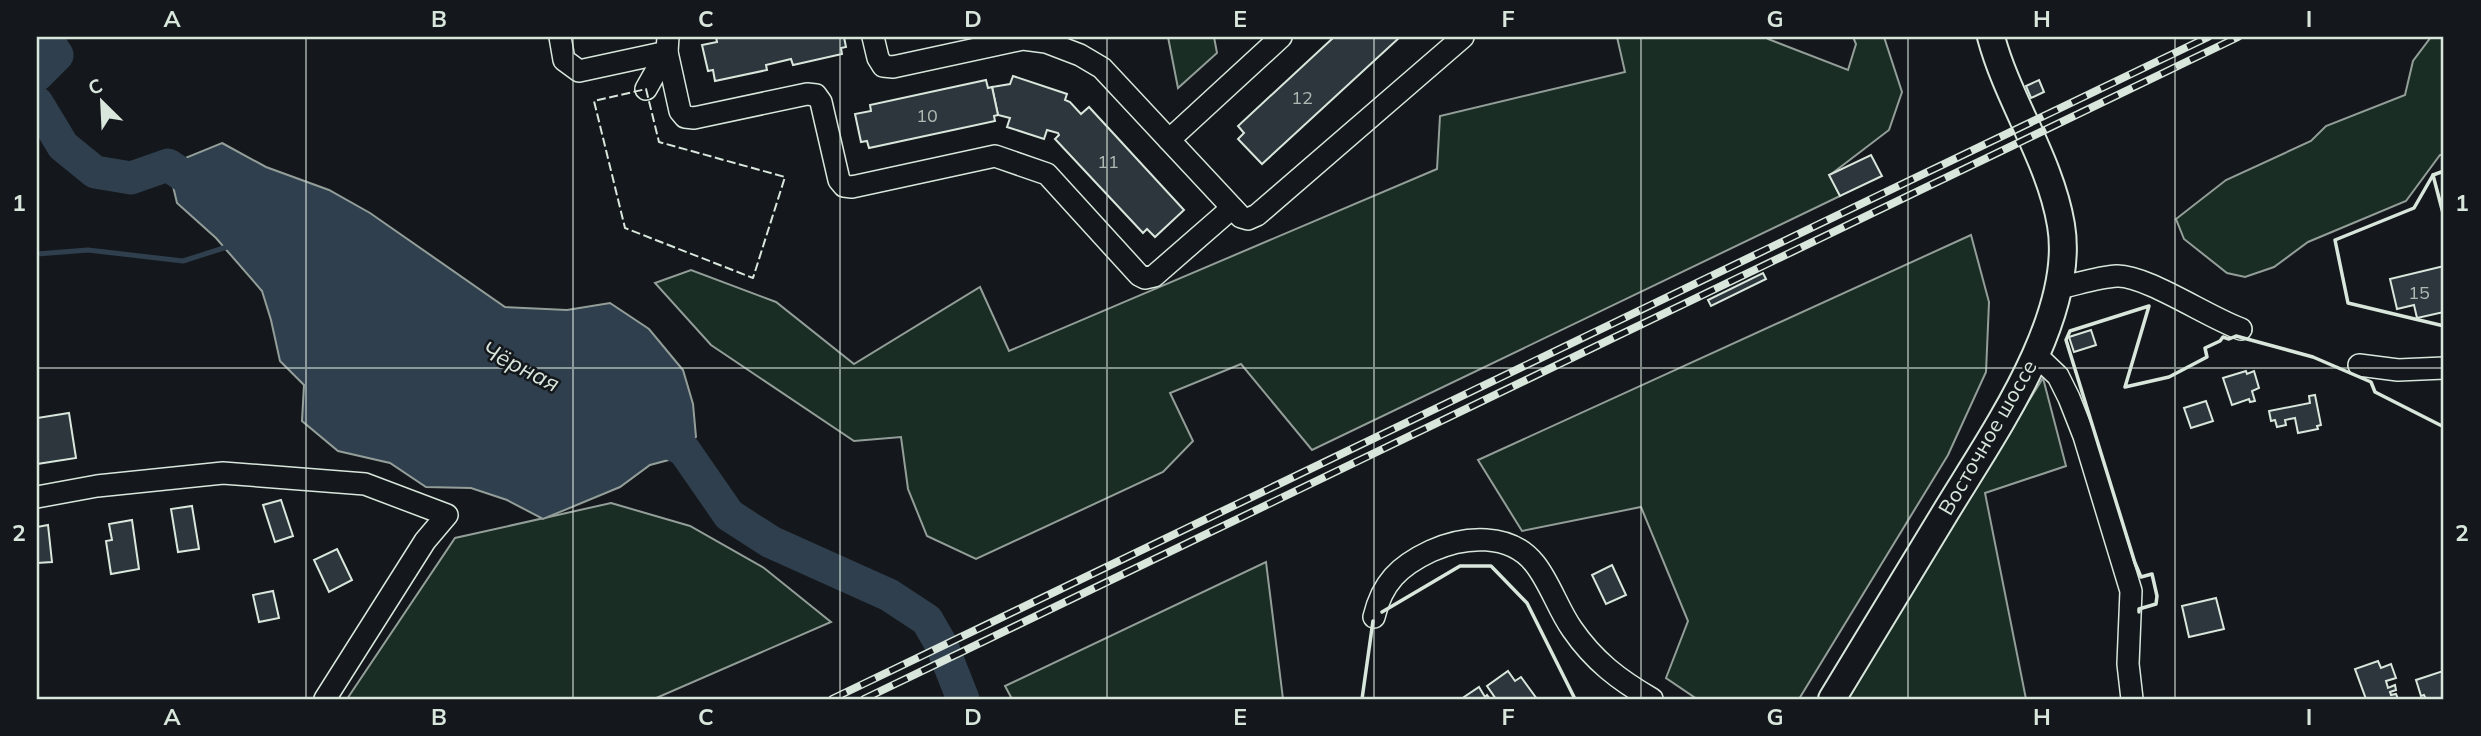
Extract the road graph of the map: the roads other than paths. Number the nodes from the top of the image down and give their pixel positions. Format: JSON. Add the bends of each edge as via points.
{"nodes":[{"id":1,"x":560,"y":37,"type":"edge"},
{"id":2,"x":873,"y":37,"type":"edge"},
{"id":3,"x":1281,"y":37,"type":"edge"},
{"id":4,"x":1463,"y":37,"type":"edge"},
{"id":5,"x":1991,"y":37,"type":"edge"},
{"id":6,"x":667,"y":45,"type":"edge"},
{"id":7,"x":646,"y":89,"type":"dead end"},
{"id":8,"x":1169,"y":140,"type":"junction"},
{"id":9,"x":1232,"y":208,"type":"junction"},
{"id":10,"x":2059,"y":288,"type":"junction"},
{"id":11,"x":2241,"y":329,"type":"dead end"},
{"id":12,"x":2035,"y":354,"type":"junction"},
{"id":13,"x":2359,"y":365,"type":"dead end"},
{"id":14,"x":2444,"y":368,"type":"edge"},
{"id":15,"x":37,"y":497,"type":"edge"},
{"id":16,"x":1374,"y":617,"type":"dead end"},
{"id":17,"x":325,"y":699,"type":"edge"},
{"id":18,"x":1652,"y":699,"type":"edge"},
{"id":19,"x":1832,"y":699,"type":"edge"},
{"id":20,"x":2132,"y":699,"type":"edge"}],
"edges":[{"from":1,"to":6,"type":"street","via":[[564,60],[579,71]]},
{"from":2,"to":8,"type":"street","via":[[883,66],[893,67],[1023,39],[1046,42],[1102,68]]},
{"from":3,"to":8,"type":"street"},
{"from":4,"to":9,"type":"street","via":[[1257,215],[1248,219]]},
{"from":5,"to":10,"type":"main road","name":"Восточное шоссе","via":[[2062,226]]},
{"from":6,"to":7,"type":"street"},
{"from":6,"to":9,"type":"street","via":[[685,117],[816,95],[844,186],[995,156],[1047,174],[1145,278],[1154,276]]},
{"from":8,"to":9,"type":"street"},
{"from":10,"to":11,"type":"street","via":[[2118,276],[2137,278]]},
{"from":10,"to":12,"type":"main road","name":"Восточное шоссе"},
{"from":12,"to":19,"type":"main road","name":"Восточное шоссе","via":[[2018,392]]},
{"from":12,"to":20,"type":"street","via":[[2058,376],[2069,398],[2131,591],[2128,664]]},
{"from":13,"to":14,"type":"street","via":[[2398,370]]},
{"from":15,"to":17,"type":"street","via":[[223,473],[365,484],[447,515],[425,541]]},
{"from":16,"to":18,"type":"street","via":[[1384,587],[1422,555],[1480,539],[1510,544],[1534,564],[1572,629],[1601,665]]}]}
